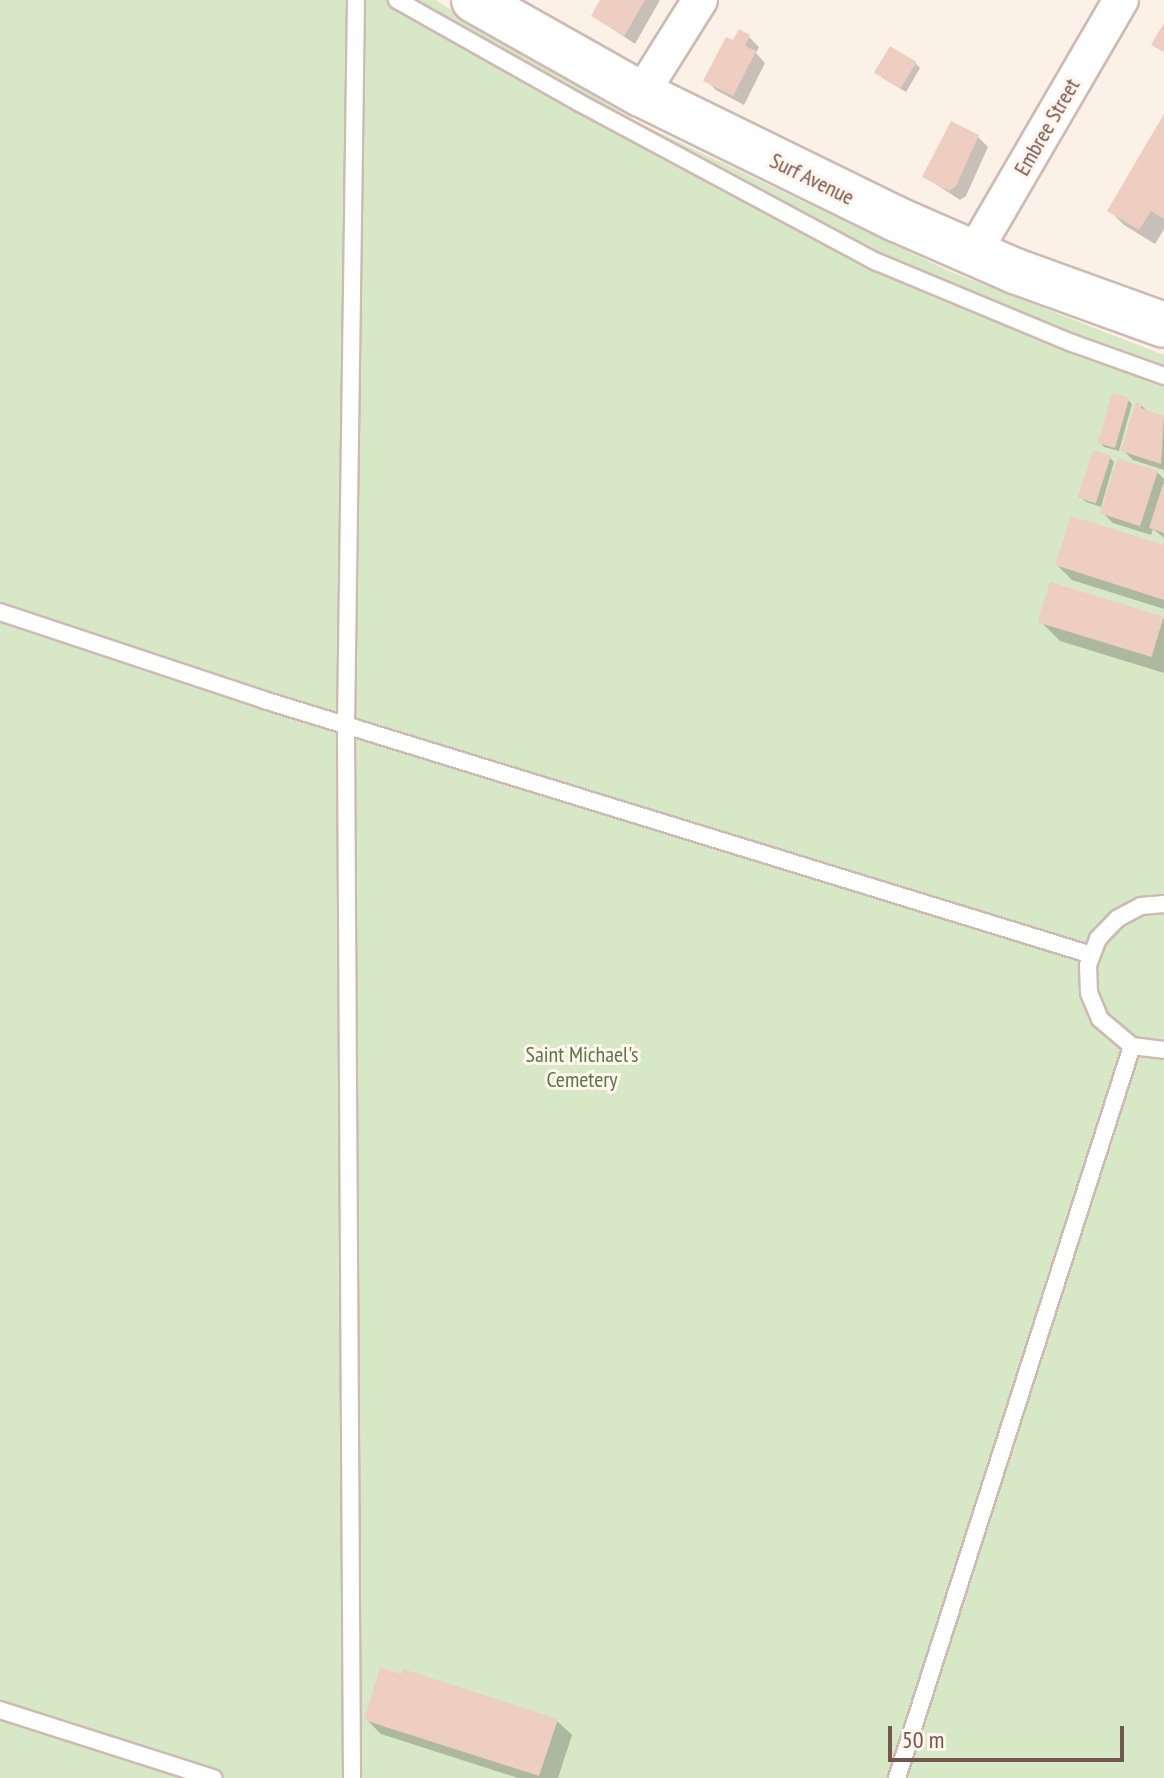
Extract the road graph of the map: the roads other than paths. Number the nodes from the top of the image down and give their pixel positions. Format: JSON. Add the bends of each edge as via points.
{"nodes":[{"id":1,"x":356,"y":0,"type":"edge"},
{"id":2,"x":397,"y":0,"type":"edge"},
{"id":3,"x":474,"y":0,"type":"edge"},
{"id":4,"x":700,"y":0,"type":"edge"},
{"id":5,"x":1121,"y":0,"type":"edge"},
{"id":6,"x":641,"y":94,"type":"junction"},
{"id":7,"x":973,"y":254,"type":"junction"},
{"id":8,"x":1164,"y":325,"type":"edge"},
{"id":9,"x":1164,"y":376,"type":"edge"},
{"id":10,"x":0,"y":612,"type":"edge"},
{"id":11,"x":346,"y":725,"type":"junction"},
{"id":12,"x":1164,"y":904,"type":"edge"},
{"id":13,"x":1092,"y":955,"type":"junction"},
{"id":14,"x":1132,"y":1046,"type":"junction"},
{"id":15,"x":1164,"y":1050,"type":"edge"},
{"id":16,"x":0,"y":1710,"type":"edge"},
{"id":17,"x":213,"y":1778,"type":"edge"},
{"id":18,"x":352,"y":1778,"type":"edge"},
{"id":19,"x":897,"y":1778,"type":"edge"}],
"edges":[{"from":1,"to":11,"type":"lane"},
{"from":2,"to":9,"type":"lane","via":[[877,262]]},
{"from":3,"to":6,"type":"street","name":"Surf Avenue"},
{"from":4,"to":6,"type":"street"},
{"from":5,"to":7,"type":"street","name":"Embree Street"},
{"from":6,"to":7,"type":"street","name":"Surf Avenue"},
{"from":7,"to":8,"type":"street","name":"Surf Avenue"},
{"from":10,"to":11,"type":"lane"},
{"from":11,"to":13,"type":"lane"},
{"from":11,"to":18,"type":"lane"},
{"from":12,"to":13,"type":"lane","via":[[1141,906],[1117,919],[1098,939]]},
{"from":13,"to":14,"type":"lane","via":[[1089,993],[1100,1019]]},
{"from":14,"to":15,"type":"lane"},
{"from":14,"to":19,"type":"lane"},
{"from":16,"to":17,"type":"lane"}]}
